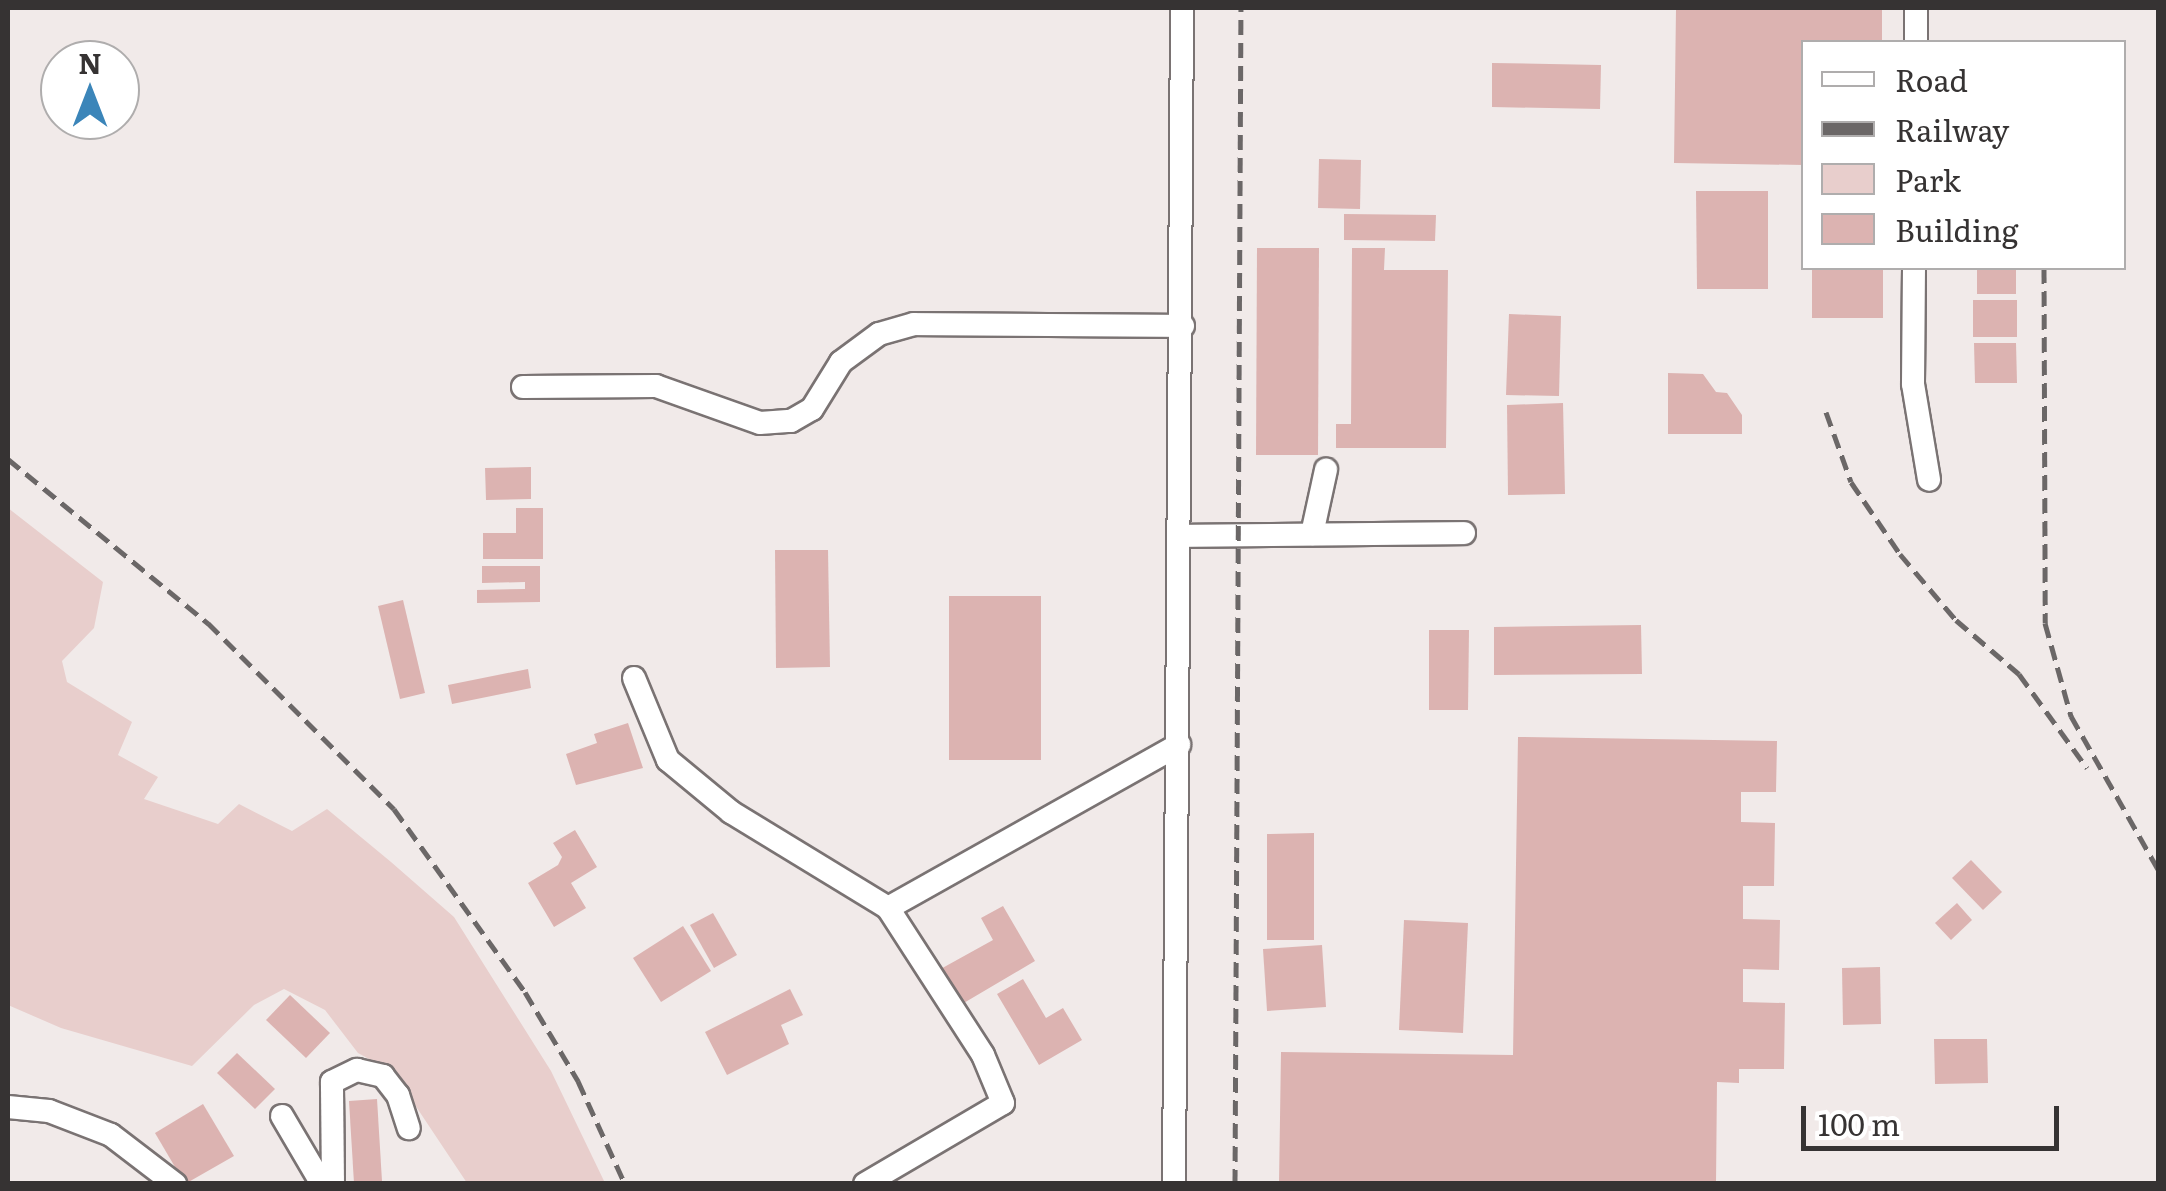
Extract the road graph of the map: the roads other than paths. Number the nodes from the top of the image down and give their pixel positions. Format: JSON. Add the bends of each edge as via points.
{"nodes":[{"id":1,"x":1182,"y":8,"type":"edge"},
{"id":2,"x":1916,"y":8,"type":"edge"},
{"id":3,"x":1916,"y":40,"type":"edge"},
{"id":4,"x":1914,"y":270,"type":"edge"},
{"id":5,"x":1183,"y":326,"type":"junction"},
{"id":6,"x":523,"y":387,"type":"dead end"},
{"id":7,"x":1326,"y":470,"type":"dead end"},
{"id":8,"x":1929,"y":480,"type":"dead end"},
{"id":9,"x":1464,"y":533,"type":"dead end"},
{"id":10,"x":1312,"y":534,"type":"junction"},
{"id":11,"x":1181,"y":536,"type":"junction"},
{"id":12,"x":634,"y":678,"type":"dead end"},
{"id":13,"x":1179,"y":744,"type":"junction"},
{"id":14,"x":888,"y":908,"type":"junction"},
{"id":15,"x":8,"y":1107,"type":"edge"},
{"id":16,"x":282,"y":1116,"type":"dead end"},
{"id":17,"x":408,"y":1128,"type":"dead end"},
{"id":18,"x":174,"y":1184,"type":"edge"},
{"id":19,"x":322,"y":1184,"type":"edge"},
{"id":20,"x":333,"y":1184,"type":"edge"},
{"id":21,"x":865,"y":1184,"type":"edge"},
{"id":22,"x":1174,"y":1184,"type":"edge"}],
"edges":[{"from":1,"to":5,"type":"street"},
{"from":2,"to":3,"type":"street"},
{"from":4,"to":8,"type":"street","via":[[1913,384]]},
{"from":5,"to":6,"type":"street","via":[[914,324],[878,334],[841,362],[812,410],[791,422],[760,423],[656,386]]},
{"from":5,"to":11,"type":"street"},
{"from":7,"to":10,"type":"street"},
{"from":9,"to":10,"type":"street"},
{"from":10,"to":11,"type":"street"},
{"from":11,"to":13,"type":"street"},
{"from":12,"to":14,"type":"street","via":[[668,760],[731,812]]},
{"from":13,"to":14,"type":"street"},
{"from":13,"to":22,"type":"street"},
{"from":14,"to":21,"type":"street","via":[[982,1055],[1002,1103]]},
{"from":15,"to":18,"type":"street","via":[[49,1111],[111,1135]]},
{"from":16,"to":19,"type":"street"},
{"from":17,"to":20,"type":"street","via":[[398,1095],[382,1076],[357,1070],[332,1082]]}]}
